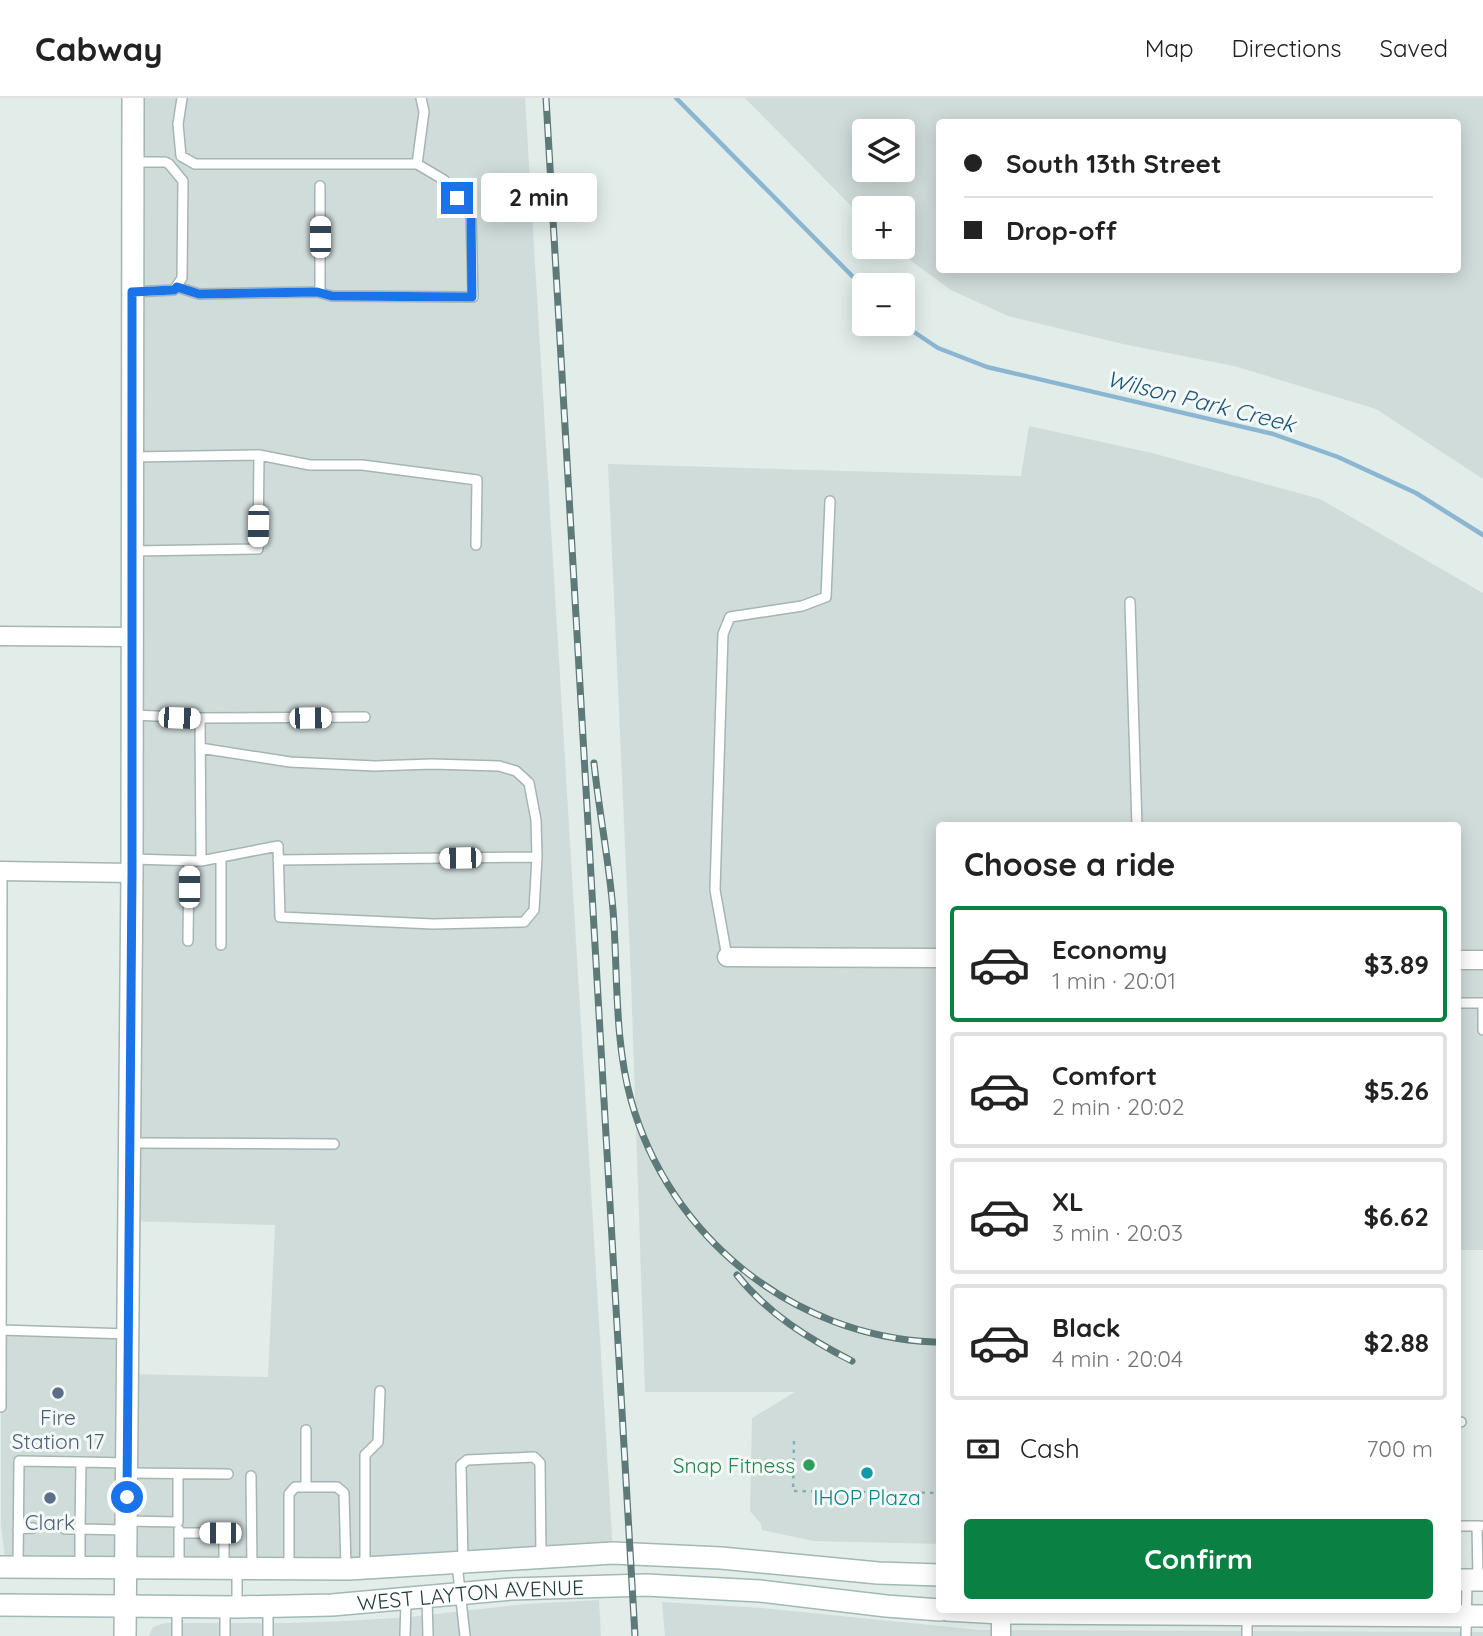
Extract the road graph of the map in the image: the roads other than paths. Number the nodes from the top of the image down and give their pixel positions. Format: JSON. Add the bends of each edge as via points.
{"nodes":[{"id":1,"x":133,"y":98,"type":"edge"},
{"id":2,"x":182,"y":98,"type":"edge"},
{"id":3,"x":421,"y":98,"type":"edge"},
{"id":4,"x":181,"y":156,"type":"junction"},
{"id":5,"x":133,"y":162,"type":"junction"},
{"id":6,"x":417,"y":163,"type":"junction"},
{"id":7,"x":169,"y":164,"type":"junction"},
{"id":8,"x":320,"y":186,"type":"dead end"},
{"id":9,"x":177,"y":287,"type":"junction"},
{"id":10,"x":132,"y":292,"type":"junction"},
{"id":11,"x":317,"y":292,"type":"junction"},
{"id":12,"x":259,"y":455,"type":"junction"},
{"id":13,"x":132,"y":457,"type":"junction"},
{"id":14,"x":830,"y":501,"type":"dead end"},
{"id":15,"x":476,"y":545,"type":"dead end"},
{"id":16,"x":132,"y":551,"type":"junction"},
{"id":17,"x":1130,"y":602,"type":"dead end"},
{"id":18,"x":0,"y":636,"type":"edge"},
{"id":19,"x":132,"y":637,"type":"junction"},
{"id":20,"x":132,"y":715,"type":"junction"},
{"id":21,"x":365,"y":717,"type":"dead end"},
{"id":22,"x":200,"y":718,"type":"junction"},
{"id":23,"x":200,"y":748,"type":"junction"},
{"id":24,"x":1137,"y":822,"type":"edge"},
{"id":25,"x":221,"y":858,"type":"junction"},
{"id":26,"x":537,"y":858,"type":"junction"},
{"id":27,"x":278,"y":860,"type":"junction"},
{"id":28,"x":189,"y":861,"type":"junction"},
{"id":29,"x":201,"y":861,"type":"junction"},
{"id":30,"x":132,"y":866,"type":"junction"},
{"id":31,"x":1,"y":871,"type":"edge"},
{"id":32,"x":188,"y":941,"type":"dead end"},
{"id":33,"x":221,"y":945,"type":"dead end"},
{"id":34,"x":727,"y":957,"type":"joint"},
{"id":35,"x":936,"y":958,"type":"edge"},
{"id":36,"x":1461,"y":960,"type":"edge"},
{"id":37,"x":1483,"y":960,"type":"edge"},
{"id":38,"x":1461,"y":1003,"type":"edge"},
{"id":39,"x":1483,"y":1030,"type":"edge"},
{"id":40,"x":130,"y":1143,"type":"junction"},
{"id":41,"x":334,"y":1144,"type":"dead end"},
{"id":42,"x":1,"y":1330,"type":"edge"},
{"id":43,"x":129,"y":1334,"type":"junction"},
{"id":44,"x":380,"y":1391,"type":"dead end"},
{"id":45,"x":1,"y":1407,"type":"edge"},
{"id":46,"x":306,"y":1430,"type":"dead end"},
{"id":47,"x":80,"y":1462,"type":"junction"},
{"id":48,"x":127,"y":1468,"type":"junction"},
{"id":49,"x":178,"y":1474,"type":"junction"},
{"id":50,"x":228,"y":1474,"type":"dead end"},
{"id":51,"x":251,"y":1476,"type":"dead end"},
{"id":52,"x":306,"y":1487,"type":"junction"},
{"id":53,"x":178,"y":1522,"type":"junction"},
{"id":54,"x":126,"y":1525,"type":"junction"},
{"id":55,"x":1461,"y":1526,"type":"edge"},
{"id":56,"x":1480,"y":1526,"type":"edge"},
{"id":57,"x":33,"y":1528,"type":"dead end"},
{"id":58,"x":18,"y":1529,"type":"junction"},
{"id":59,"x":65,"y":1529,"type":"dead end"},
{"id":60,"x":80,"y":1529,"type":"junction"},
{"id":61,"x":179,"y":1533,"type":"junction"},
{"id":62,"x":541,"y":1556,"type":"junction"},
{"id":63,"x":460,"y":1562,"type":"junction"},
{"id":64,"x":9,"y":1567,"type":"edge"},
{"id":65,"x":80,"y":1568,"type":"junction"},
{"id":66,"x":126,"y":1569,"type":"junction"},
{"id":67,"x":179,"y":1569,"type":"junction"},
{"id":68,"x":238,"y":1569,"type":"junction"},
{"id":69,"x":289,"y":1569,"type":"junction"},
{"id":70,"x":355,"y":1569,"type":"junction"},
{"id":71,"x":936,"y":1575,"type":"edge"},
{"id":72,"x":1471,"y":1580,"type":"edge"},
{"id":73,"x":460,"y":1594,"type":"junction"},
{"id":74,"x":427,"y":1597,"type":"junction"},
{"id":75,"x":406,"y":1600,"type":"junction"},
{"id":76,"x":0,"y":1605,"type":"edge"},
{"id":77,"x":125,"y":1606,"type":"junction"},
{"id":78,"x":177,"y":1607,"type":"junction"},
{"id":79,"x":231,"y":1607,"type":"junction"},
{"id":80,"x":268,"y":1607,"type":"junction"},
{"id":81,"x":936,"y":1610,"type":"edge"},
{"id":82,"x":1001,"y":1613,"type":"edge"},
{"id":83,"x":1036,"y":1613,"type":"edge"},
{"id":84,"x":1472,"y":1623,"type":"edge"},
{"id":85,"x":1247,"y":1625,"type":"edge"},
{"id":86,"x":125,"y":1636,"type":"edge"},
{"id":87,"x":177,"y":1636,"type":"edge"},
{"id":88,"x":225,"y":1636,"type":"edge"},
{"id":89,"x":268,"y":1636,"type":"edge"},
{"id":90,"x":405,"y":1636,"type":"edge"},
{"id":91,"x":428,"y":1636,"type":"edge"},
{"id":92,"x":465,"y":1636,"type":"edge"},
{"id":93,"x":1001,"y":1636,"type":"edge"}],
"edges":[{"from":1,"to":5,"type":"main road"},
{"from":2,"to":4,"type":"lane","via":[[178,124]]},
{"from":3,"to":6,"type":"lane","via":[[424,113]]},
{"from":4,"to":6,"type":"lane","via":[[195,163]]},
{"from":4,"to":7,"type":"lane"},
{"from":5,"to":7,"type":"lane"},
{"from":5,"to":10,"type":"main road"},
{"from":6,"to":11,"type":"lane","via":[[444,180],[471,216],[472,297],[332,296]]},
{"from":7,"to":9,"type":"lane","via":[[183,181],[182,278]]},
{"from":8,"to":11,"type":"lane"},
{"from":9,"to":10,"type":"lane"},
{"from":9,"to":11,"type":"lane","via":[[199,294]]},
{"from":10,"to":13,"type":"main road"},
{"from":12,"to":13,"type":"lane"},
{"from":12,"to":15,"type":"lane","via":[[310,465],[362,465],[477,480]]},
{"from":12,"to":16,"type":"lane","via":[[258,549]]},
{"from":13,"to":16,"type":"main road"},
{"from":14,"to":34,"type":"lane","via":[[827,597],[803,606],[730,617],[723,634],[715,890]]},
{"from":16,"to":19,"type":"main road"},
{"from":17,"to":24,"type":"lane"},
{"from":18,"to":19,"type":"street"},
{"from":19,"to":20,"type":"main road"},
{"from":20,"to":22,"type":"lane"},
{"from":20,"to":30,"type":"main road"},
{"from":21,"to":22,"type":"lane"},
{"from":22,"to":23,"type":"lane"},
{"from":23,"to":26,"type":"lane","via":[[290,762],[499,766],[516,771],[529,783]]},
{"from":23,"to":29,"type":"lane"},
{"from":25,"to":27,"type":"lane","via":[[278,846]]},
{"from":25,"to":29,"type":"lane"},
{"from":25,"to":33,"type":"lane"},
{"from":26,"to":27,"type":"lane"},
{"from":26,"to":27,"type":"lane","via":[[534,910],[524,922],[433,924],[279,917]]},
{"from":28,"to":29,"type":"lane"},
{"from":28,"to":30,"type":"lane"},
{"from":28,"to":32,"type":"lane"},
{"from":30,"to":31,"type":"street"},
{"from":30,"to":40,"type":"main road"},
{"from":31,"to":42,"type":"lane"},
{"from":34,"to":35,"type":"street"},
{"from":36,"to":37,"type":"street"},
{"from":38,"to":39,"type":"lane","via":[[1483,1003]]},
{"from":40,"to":41,"type":"lane"},
{"from":40,"to":43,"type":"main road"},
{"from":42,"to":43,"type":"lane"},
{"from":42,"to":45,"type":"lane"},
{"from":43,"to":48,"type":"main road"},
{"from":44,"to":70,"type":"lane","via":[[378,1442],[365,1455]]},
{"from":46,"to":52,"type":"lane"},
{"from":47,"to":48,"type":"lane"},
{"from":47,"to":58,"type":"lane","via":[[19,1461]]},
{"from":47,"to":60,"type":"lane"},
{"from":48,"to":49,"type":"lane"},
{"from":48,"to":54,"type":"main road"},
{"from":49,"to":50,"type":"lane"},
{"from":49,"to":53,"type":"lane"},
{"from":51,"to":68,"type":"lane"},
{"from":52,"to":69,"type":"lane","via":[[295,1487],[289,1494]]},
{"from":52,"to":70,"type":"lane","via":[[337,1487],[344,1493]]},
{"from":53,"to":54,"type":"lane"},
{"from":53,"to":61,"type":"lane"},
{"from":54,"to":60,"type":"lane"},
{"from":54,"to":66,"type":"main road"},
{"from":55,"to":56,"type":"lane"},
{"from":56,"to":72,"type":"lane"},
{"from":57,"to":58,"type":"lane"},
{"from":58,"to":64,"type":"lane"},
{"from":59,"to":60,"type":"lane"},
{"from":60,"to":65,"type":"lane"},
{"from":61,"to":67,"type":"lane"},
{"from":61,"to":68,"type":"lane","via":[[220,1533]]},
{"from":62,"to":63,"type":"main road","name":"WEST LAYTON AVENUE"},
{"from":62,"to":63,"type":"lane","via":[[540,1463],[534,1457],[467,1460],[461,1465]]},
{"from":62,"to":71,"type":"main road","name":"WEST LAYTON AVENUE","via":[[671,1555]]},
{"from":63,"to":70,"type":"main road","name":"WEST LAYTON AVENUE"},
{"from":63,"to":73,"type":"lane"},
{"from":64,"to":65,"type":"main road","name":"WEST LAYTON AVENUE"},
{"from":65,"to":66,"type":"main road","name":"WEST LAYTON AVENUE"},
{"from":66,"to":67,"type":"main road","name":"WEST LAYTON AVENUE"},
{"from":66,"to":77,"type":"main road"},
{"from":67,"to":68,"type":"main road","name":"WEST LAYTON AVENUE"},
{"from":68,"to":69,"type":"main road","name":"WEST LAYTON AVENUE"},
{"from":68,"to":79,"type":"lane"},
{"from":69,"to":70,"type":"main road","name":"WEST LAYTON AVENUE"},
{"from":72,"to":84,"type":"lane"},
{"from":73,"to":74,"type":"main road","name":"WEST LAYTON AVENUE"},
{"from":73,"to":81,"type":"main road","name":"WEST LAYTON AVENUE","via":[[577,1585],[679,1585]]},
{"from":73,"to":92,"type":"lane"},
{"from":74,"to":75,"type":"main road","name":"WEST LAYTON AVENUE"},
{"from":74,"to":91,"type":"lane"},
{"from":75,"to":80,"type":"main road","name":"WEST LAYTON AVENUE"},
{"from":75,"to":90,"type":"lane"},
{"from":76,"to":77,"type":"main road","name":"WEST LAYTON AVENUE"},
{"from":77,"to":78,"type":"main road","name":"WEST LAYTON AVENUE"},
{"from":77,"to":86,"type":"main road"},
{"from":78,"to":79,"type":"main road","name":"WEST LAYTON AVENUE"},
{"from":78,"to":87,"type":"lane"},
{"from":79,"to":80,"type":"main road","name":"WEST LAYTON AVENUE"},
{"from":79,"to":88,"type":"lane"},
{"from":80,"to":89,"type":"lane"},
{"from":82,"to":93,"type":"street"},
{"from":83,"to":85,"type":"main road"},
{"from":84,"to":85,"type":"main road"}]}
